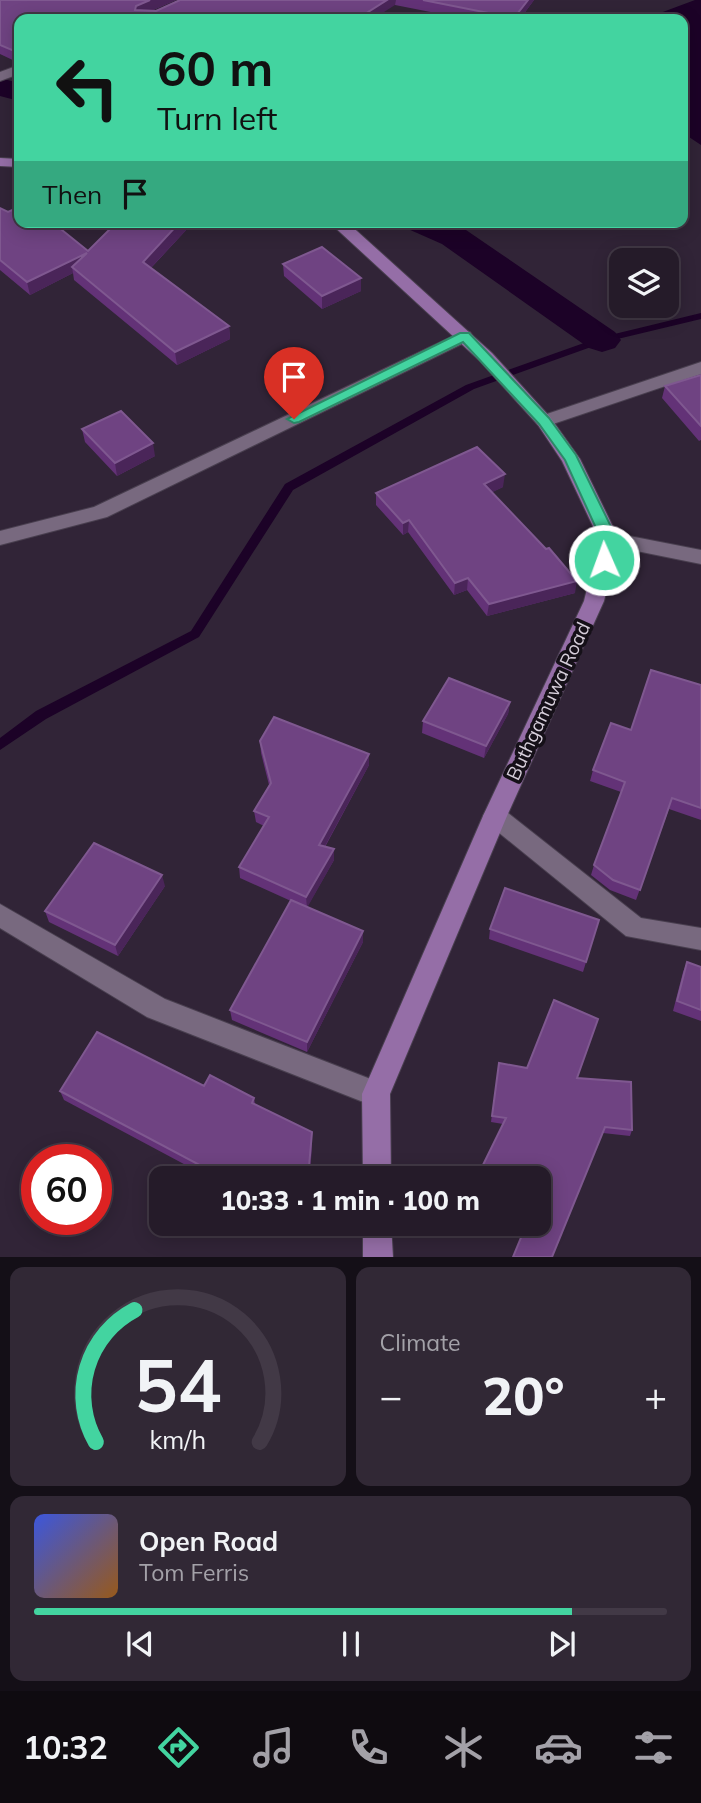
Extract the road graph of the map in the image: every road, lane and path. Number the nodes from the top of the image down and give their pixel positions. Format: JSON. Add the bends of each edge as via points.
{"nodes":[{"id":1,"x":344,"y":228,"type":"edge"},
{"id":2,"x":464,"y":336,"type":"junction"},
{"id":3,"x":701,"y":368,"type":"edge"},
{"id":4,"x":544,"y":421,"type":"junction"},
{"id":5,"x":0,"y":538,"type":"edge"},
{"id":6,"x":609,"y":539,"type":"junction"},
{"id":7,"x":701,"y":557,"type":"edge"},
{"id":8,"x":495,"y":816,"type":"junction"},
{"id":9,"x":0,"y":915,"type":"edge"},
{"id":10,"x":701,"y":939,"type":"edge"},
{"id":11,"x":376,"y":1094,"type":"junction"},
{"id":12,"x":377,"y":1166,"type":"edge"},
{"id":13,"x":377,"y":1236,"type":"edge"},
{"id":14,"x":378,"y":1257,"type":"edge"}],
"edges":[{"from":1,"to":2,"type":"main road"},
{"from":2,"to":4,"type":"main road"},
{"from":2,"to":5,"type":"street","via":[[100,512]]},
{"from":3,"to":4,"type":"street"},
{"from":4,"to":6,"type":"main road","via":[[571,458]]},
{"from":6,"to":7,"type":"street"},
{"from":6,"to":8,"type":"main road","name":"Buthgamuwa Road","via":[[594,601]]},
{"from":8,"to":10,"type":"street","via":[[635,928]]},
{"from":8,"to":11,"type":"main road","name":"Buthgamuwa Road"},
{"from":9,"to":11,"type":"street","via":[[156,1008]]},
{"from":11,"to":12,"type":"main road","name":"Buthgamuwa Road"},
{"from":13,"to":14,"type":"main road"}]}
